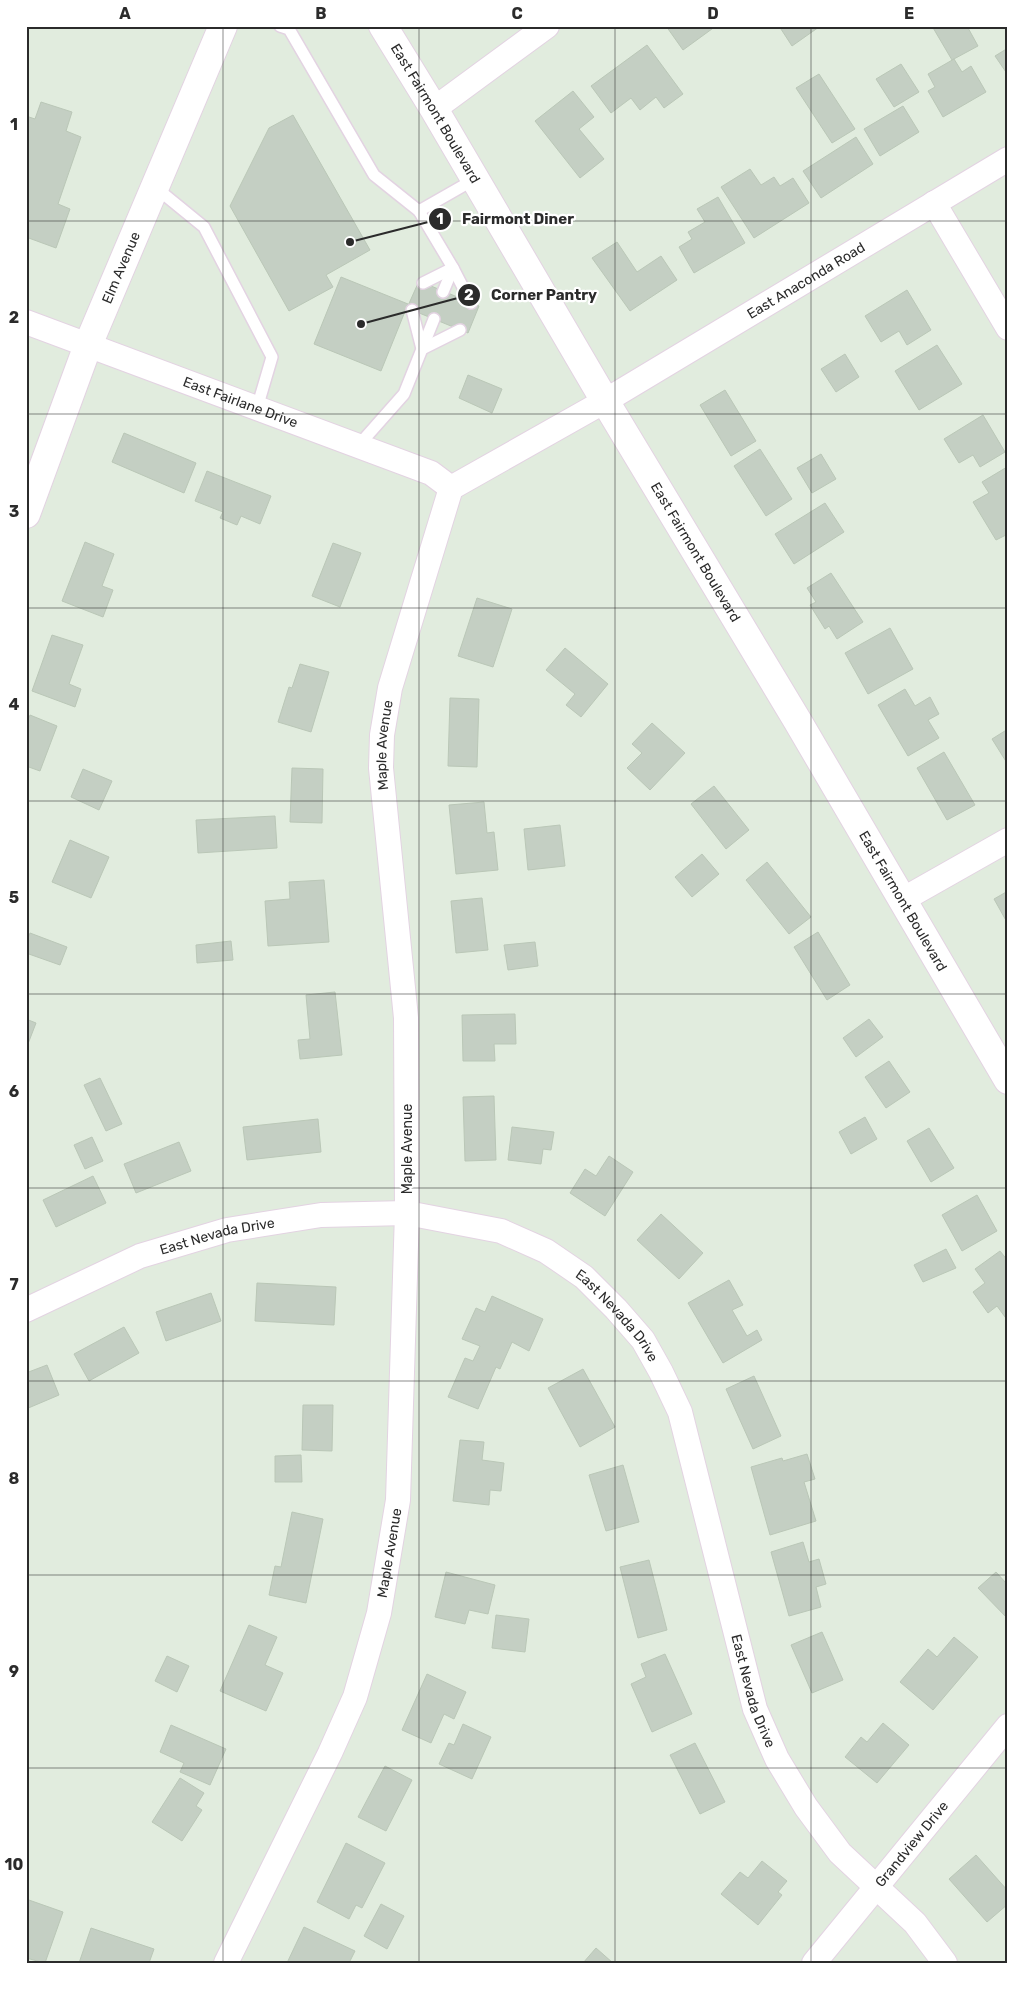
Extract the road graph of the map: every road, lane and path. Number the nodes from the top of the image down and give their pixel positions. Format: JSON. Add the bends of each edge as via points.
{"nodes":[{"id":1,"x":223,"y":26,"type":"edge"},
{"id":2,"x":280,"y":26,"type":"edge"},
{"id":3,"x":383,"y":26,"type":"edge"},
{"id":4,"x":547,"y":26,"type":"edge"},
{"id":5,"x":434,"y":109,"type":"junction"},
{"id":6,"x":1008,"y":159,"type":"edge"},
{"id":7,"x":475,"y":179,"type":"junction"},
{"id":8,"x":155,"y":186,"type":"junction"},
{"id":9,"x":934,"y":203,"type":"junction"},
{"id":10,"x":419,"y":211,"type":"junction"},
{"id":11,"x":453,"y":268,"type":"junction"},
{"id":12,"x":423,"y":283,"type":"dead end"},
{"id":13,"x":443,"y":292,"type":"dead end"},
{"id":14,"x":471,"y":303,"type":"dead end"},
{"id":15,"x":412,"y":310,"type":"dead end"},
{"id":16,"x":434,"y":319,"type":"dead end"},
{"id":17,"x":26,"y":322,"type":"edge"},
{"id":18,"x":1008,"y":328,"type":"edge"},
{"id":19,"x":460,"y":330,"type":"dead end"},
{"id":20,"x":88,"y":344,"type":"junction"},
{"id":21,"x":422,"y":349,"type":"junction"},
{"id":22,"x":605,"y":401,"type":"junction"},
{"id":23,"x":257,"y":408,"type":"junction"},
{"id":24,"x":358,"y":446,"type":"junction"},
{"id":25,"x":451,"y":488,"type":"junction"},
{"id":26,"x":26,"y":514,"type":"edge"},
{"id":27,"x":1008,"y":840,"type":"edge"},
{"id":28,"x":902,"y":900,"type":"junction"},
{"id":29,"x":1008,"y":1080,"type":"edge"},
{"id":30,"x":407,"y":1213,"type":"junction"},
{"id":31,"x":26,"y":1310,"type":"edge"},
{"id":32,"x":1008,"y":1726,"type":"edge"},
{"id":33,"x":876,"y":1888,"type":"junction"},
{"id":34,"x":226,"y":1963,"type":"edge"},
{"id":35,"x":814,"y":1963,"type":"edge"},
{"id":36,"x":945,"y":1963,"type":"edge"}],
"edges":[{"from":1,"to":8,"type":"street","name":"Elm Avenue"},
{"from":2,"to":10,"type":"lane","via":[[289,29],[374,175]]},
{"from":3,"to":5,"type":"street","name":"East Fairmont Boulevard"},
{"from":4,"to":5,"type":"street"},
{"from":5,"to":7,"type":"street","name":"East Fairmont Boulevard"},
{"from":6,"to":9,"type":"street","name":"East Anaconda Road"},
{"from":7,"to":10,"type":"lane"},
{"from":7,"to":22,"type":"street","name":"East Fairmont Boulevard"},
{"from":8,"to":20,"type":"street","name":"Elm Avenue"},
{"from":8,"to":23,"type":"lane","via":[[204,227],[272,357]]},
{"from":9,"to":18,"type":"street"},
{"from":9,"to":22,"type":"street","name":"East Anaconda Road"},
{"from":10,"to":11,"type":"lane"},
{"from":11,"to":12,"type":"lane"},
{"from":11,"to":13,"type":"lane"},
{"from":11,"to":14,"type":"lane"},
{"from":15,"to":21,"type":"lane"},
{"from":16,"to":21,"type":"lane"},
{"from":17,"to":20,"type":"street","name":"East Fairlane Drive"},
{"from":19,"to":21,"type":"lane"},
{"from":20,"to":23,"type":"street","name":"East Fairlane Drive"},
{"from":20,"to":26,"type":"street","name":"Elm Avenue"},
{"from":21,"to":24,"type":"lane","via":[[404,394]]},
{"from":22,"to":25,"type":"street"},
{"from":22,"to":28,"type":"street","name":"East Fairmont Boulevard"},
{"from":23,"to":24,"type":"street","name":"East Fairlane Drive"},
{"from":24,"to":25,"type":"street","name":"East Fairlane Drive","via":[[431,473]]},
{"from":25,"to":30,"type":"street","name":"Maple Avenue","via":[[390,688],[382,735],[381,768],[406,1018]]},
{"from":27,"to":28,"type":"street"},
{"from":28,"to":29,"type":"street","name":"East Fairmont Boulevard"},
{"from":30,"to":31,"type":"street","name":"East Nevada Drive","via":[[321,1215],[227,1230],[140,1256]]},
{"from":30,"to":33,"type":"street","name":"East Nevada Drive","via":[[501,1231],[546,1251],[584,1277],[643,1340],[680,1412],[755,1709],[777,1759],[806,1807],[840,1853]]},
{"from":30,"to":34,"type":"street","name":"Maple Avenue","via":[[398,1500],[379,1613],[354,1697],[330,1753]]},
{"from":32,"to":33,"type":"street","name":"Grandview Drive"},
{"from":33,"to":35,"type":"street","name":"Grandview Drive"},
{"from":33,"to":36,"type":"street","name":"East Nevada Drive","via":[[915,1923]]}]}
